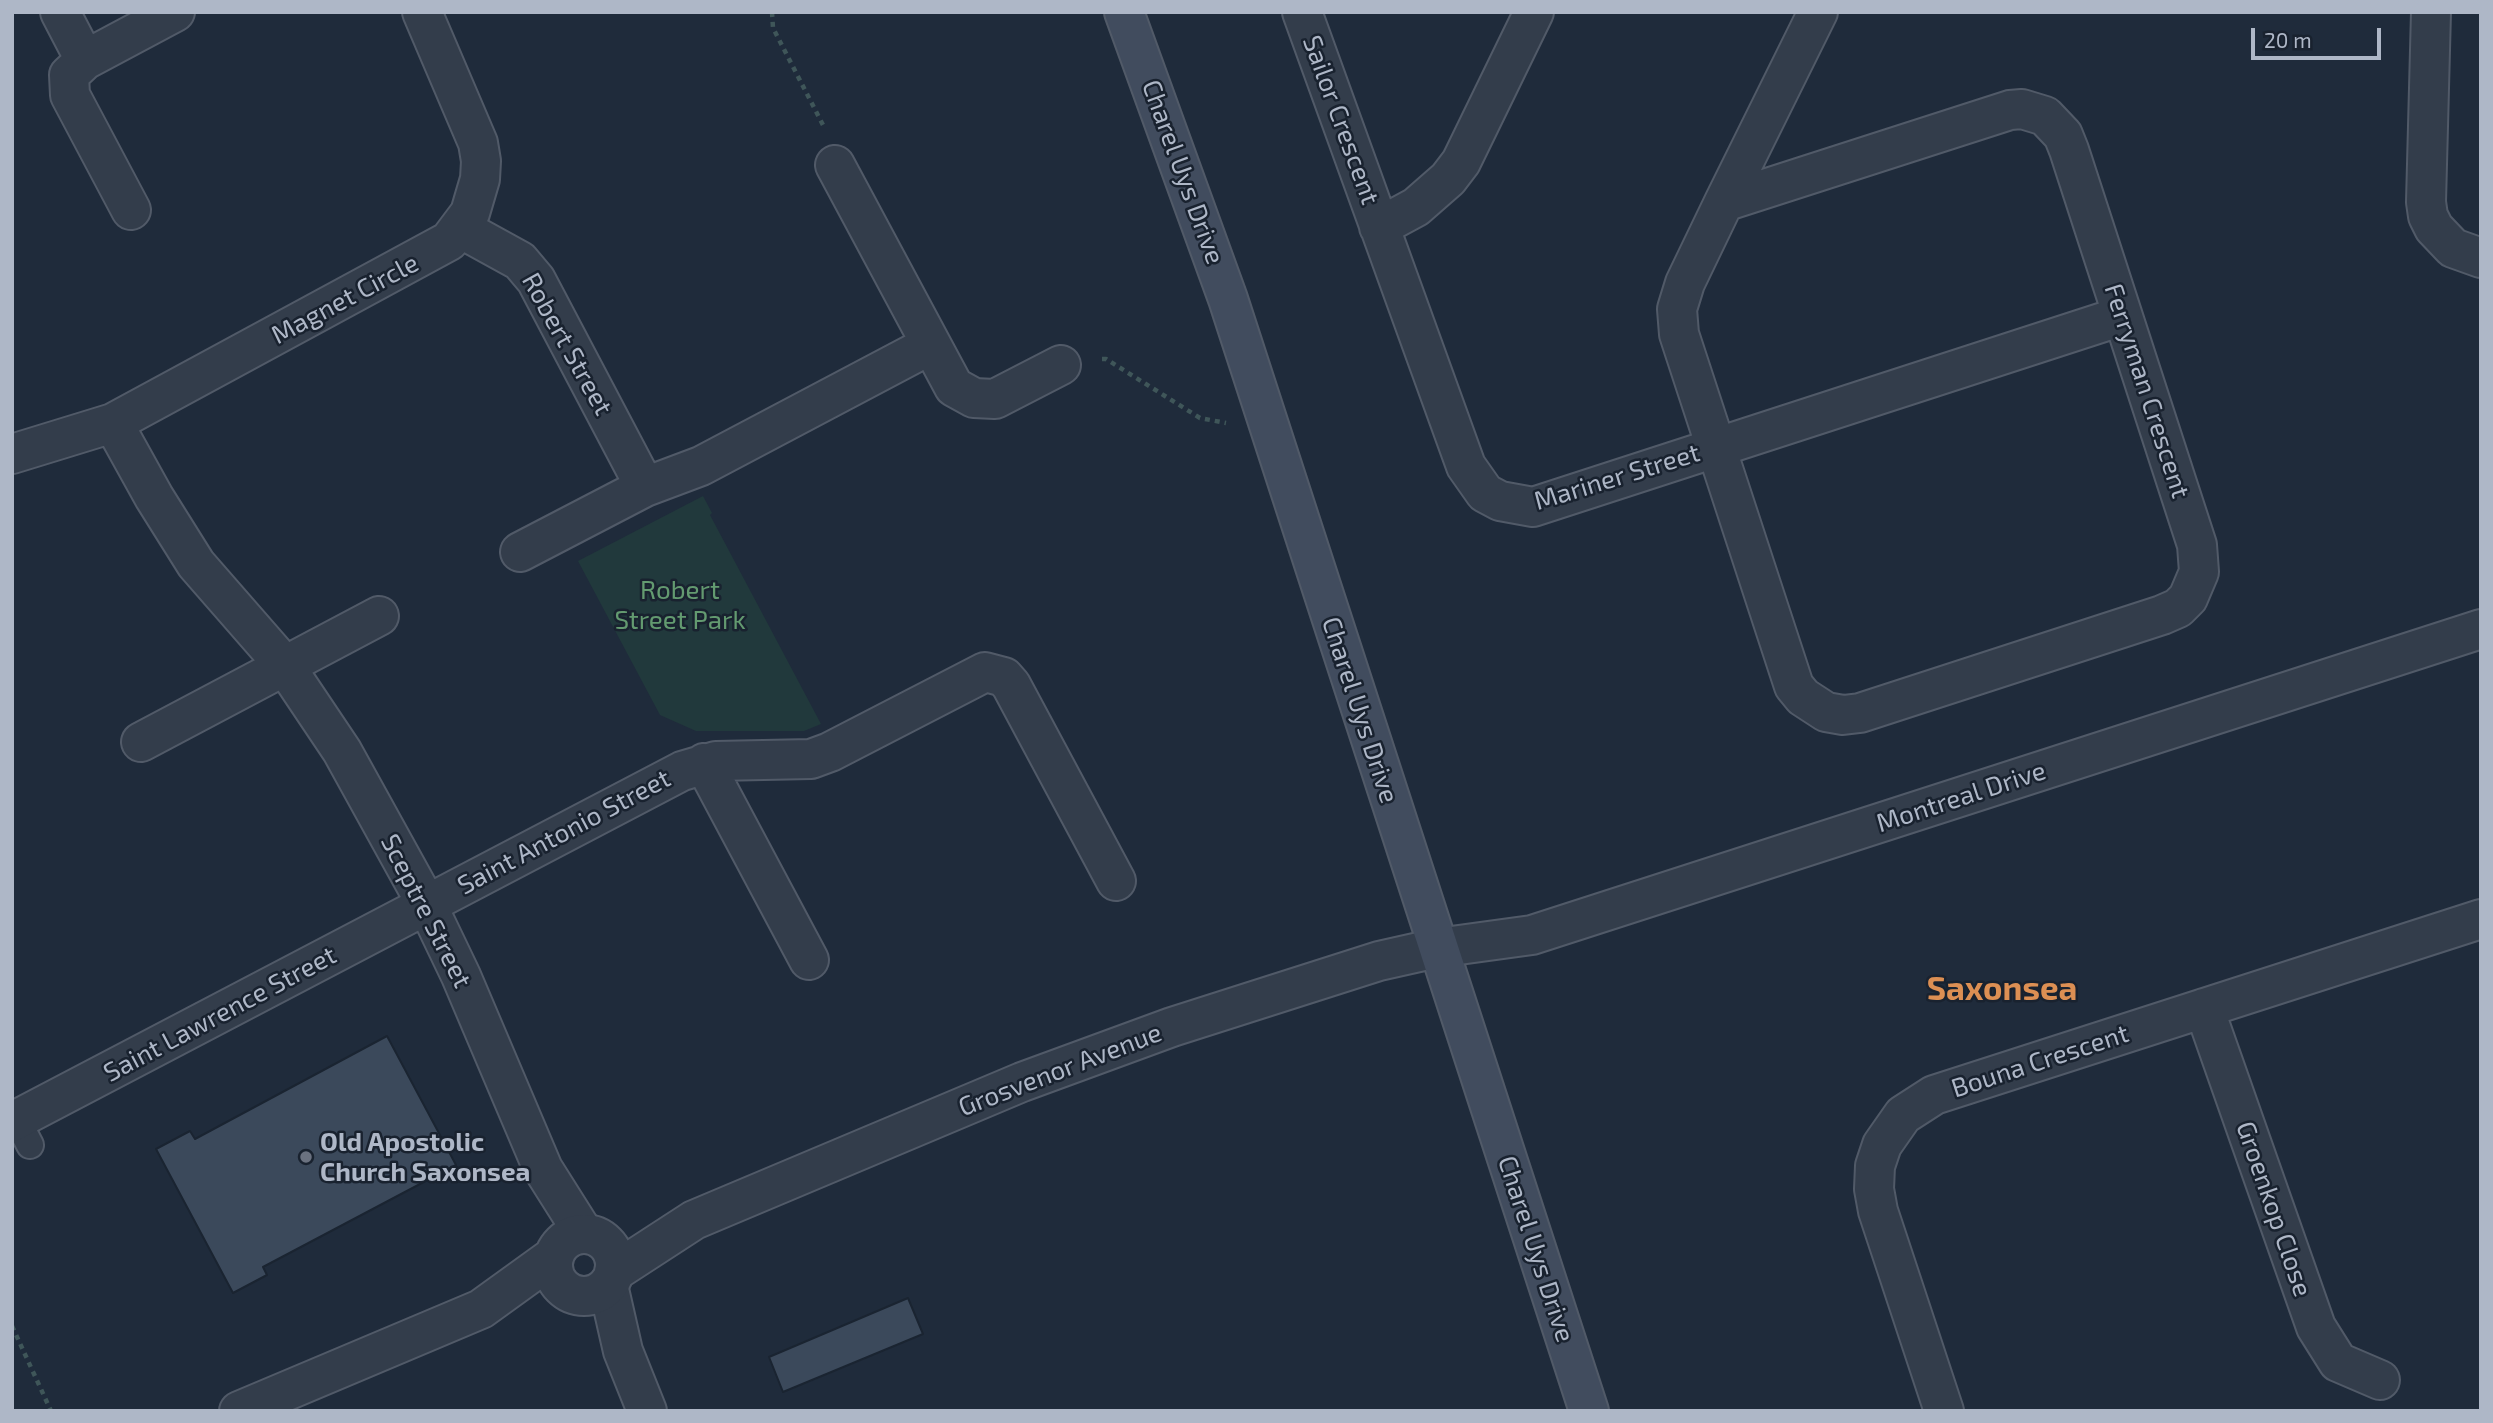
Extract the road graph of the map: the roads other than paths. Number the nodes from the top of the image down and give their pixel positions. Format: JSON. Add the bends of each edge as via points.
{"nodes":[{"id":1,"x":60,"y":12,"type":"edge"},
{"id":2,"x":175,"y":12,"type":"edge"},
{"id":3,"x":422,"y":12,"type":"edge"},
{"id":4,"x":1124,"y":12,"type":"edge"},
{"id":5,"x":1302,"y":12,"type":"edge"},
{"id":6,"x":1534,"y":12,"type":"edge"},
{"id":7,"x":1818,"y":12,"type":"edge"},
{"id":8,"x":2431,"y":12,"type":"edge"},
{"id":9,"x":85,"y":60,"type":"junction"},
{"id":10,"x":835,"y":165,"type":"road end"},
{"id":11,"x":1724,"y":202,"type":"junction"},
{"id":12,"x":131,"y":210,"type":"dead end"},
{"id":13,"x":1379,"y":227,"type":"junction"},
{"id":14,"x":460,"y":229,"type":"junction"},
{"id":15,"x":2481,"y":258,"type":"edge"},
{"id":16,"x":2122,"y":316,"type":"junction"},
{"id":17,"x":930,"y":345,"type":"junction"},
{"id":18,"x":1061,"y":365,"type":"road end"},
{"id":19,"x":113,"y":423,"type":"junction"},
{"id":20,"x":1716,"y":447,"type":"junction"},
{"id":21,"x":12,"y":454,"type":"edge"},
{"id":22,"x":646,"y":487,"type":"junction"},
{"id":23,"x":520,"y":552,"type":"dead end"},
{"id":24,"x":379,"y":616,"type":"dead end"},
{"id":25,"x":2481,"y":629,"type":"edge"},
{"id":26,"x":285,"y":666,"type":"junction"},
{"id":27,"x":141,"y":742,"type":"dead end"},
{"id":28,"x":704,"y":763,"type":"junction"},
{"id":29,"x":1116,"y":881,"type":"dead end"},
{"id":30,"x":427,"y":905,"type":"junction"},
{"id":31,"x":2481,"y":919,"type":"edge"},
{"id":32,"x":1437,"y":948,"type":"junction"},
{"id":33,"x":809,"y":960,"type":"dead end"},
{"id":34,"x":2204,"y":1008,"type":"junction"},
{"id":35,"x":20,"y":1129,"type":"edge"},
{"id":36,"x":694,"y":1220,"type":"junction"},
{"id":37,"x":574,"y":1243,"type":"junction"},
{"id":38,"x":594,"y":1287,"type":"junction"},
{"id":39,"x":481,"y":1308,"type":"junction"},
{"id":40,"x":2380,"y":1380,"type":"dead end"},
{"id":41,"x":239,"y":1411,"type":"edge"},
{"id":42,"x":648,"y":1411,"type":"edge"},
{"id":43,"x":1588,"y":1411,"type":"edge"},
{"id":44,"x":1944,"y":1411,"type":"edge"}],
"edges":[{"from":1,"to":9,"type":"street"},
{"from":2,"to":9,"type":"street"},
{"from":3,"to":14,"type":"street","name":"Magnet Circle","via":[[478,143],[480,179]]},
{"from":4,"to":32,"type":"main road","name":"Charel Uys Drive","via":[[1219,273]]},
{"from":5,"to":13,"type":"street","name":"Sailor Crescent"},
{"from":6,"to":13,"type":"street","via":[[1461,162],[1416,207]]},
{"from":7,"to":11,"type":"street"},
{"from":8,"to":15,"type":"street","via":[[2428,216],[2453,248]]},
{"from":9,"to":12,"type":"street","via":[[69,75],[71,95]]},
{"from":10,"to":17,"type":"street"},
{"from":11,"to":16,"type":"street","name":"Ferryman Crescent","via":[[1998,113],[2034,111],[2063,135]]},
{"from":11,"to":20,"type":"street","name":"Ferryman Crescent","via":[[1677,309],[1679,334]]},
{"from":13,"to":20,"type":"street","name":"Mariner Street","via":[[1466,466],[1485,493],[1508,504],[1533,506]]},
{"from":14,"to":19,"type":"street","name":"Magnet Circle","via":[[435,251]]},
{"from":14,"to":22,"type":"street","name":"Robert Street","via":[[520,261],[537,280]]},
{"from":16,"to":20,"type":"street","name":"Mariner Street"},
{"from":16,"to":20,"type":"street","name":"Ferryman Crescent","via":[[2197,545],[2199,572],[2188,598],[2162,615],[1860,713],[1826,712],[1794,686]]},
{"from":17,"to":18,"type":"street","via":[[954,387],[974,398],[995,399]]},
{"from":17,"to":22,"type":"street","via":[[701,466]]},
{"from":19,"to":21,"type":"street","name":"Magnet Circle"},
{"from":19,"to":26,"type":"street","name":"Sceptre Street","via":[[196,564]]},
{"from":22,"to":23,"type":"street"},
{"from":24,"to":26,"type":"street"},
{"from":25,"to":32,"type":"street","name":"Montreal Drive","via":[[1532,935]]},
{"from":26,"to":27,"type":"street"},
{"from":26,"to":30,"type":"street","name":"Sceptre Street","via":[[342,751]]},
{"from":28,"to":29,"type":"street","name":"Saint Antonio Street","via":[[811,759],[975,676],[995,673],[1011,685]]},
{"from":28,"to":30,"type":"street","name":"Saint Antonio Street"},
{"from":28,"to":33,"type":"street","name":"Saint Antonio Street"},
{"from":30,"to":35,"type":"street","name":"Saint Lawrence Street"},
{"from":30,"to":37,"type":"street","name":"Sceptre Street"},
{"from":31,"to":34,"type":"street","name":"Bouna Crescent"},
{"from":32,"to":36,"type":"street","name":"Grosvenor Avenue","via":[[1353,968],[1022,1082]]},
{"from":32,"to":43,"type":"main road","name":"Charel Uys Drive"},
{"from":34,"to":40,"type":"street","name":"Groenkop Close","via":[[2316,1327],[2337,1362]]},
{"from":34,"to":44,"type":"street","name":"Bouna Crescent","via":[[1934,1095],[1891,1128],[1875,1166],[1878,1211]]},
{"from":36,"to":37,"type":"street","name":"Grosvenor Avenue"},
{"from":36,"to":38,"type":"street","name":"Grosvenor Avenue"},
{"from":37,"to":38,"type":"street","via":[[608,1246],[615,1259]]},
{"from":37,"to":38,"type":"street","via":[[553,1272],[559,1284]]},
{"from":37,"to":39,"type":"street","name":"Grosvenor Avenue"},
{"from":38,"to":39,"type":"street","name":"Grosvenor Avenue"},
{"from":38,"to":42,"type":"street"},
{"from":39,"to":41,"type":"street","name":"Grosvenor Avenue"}]}
